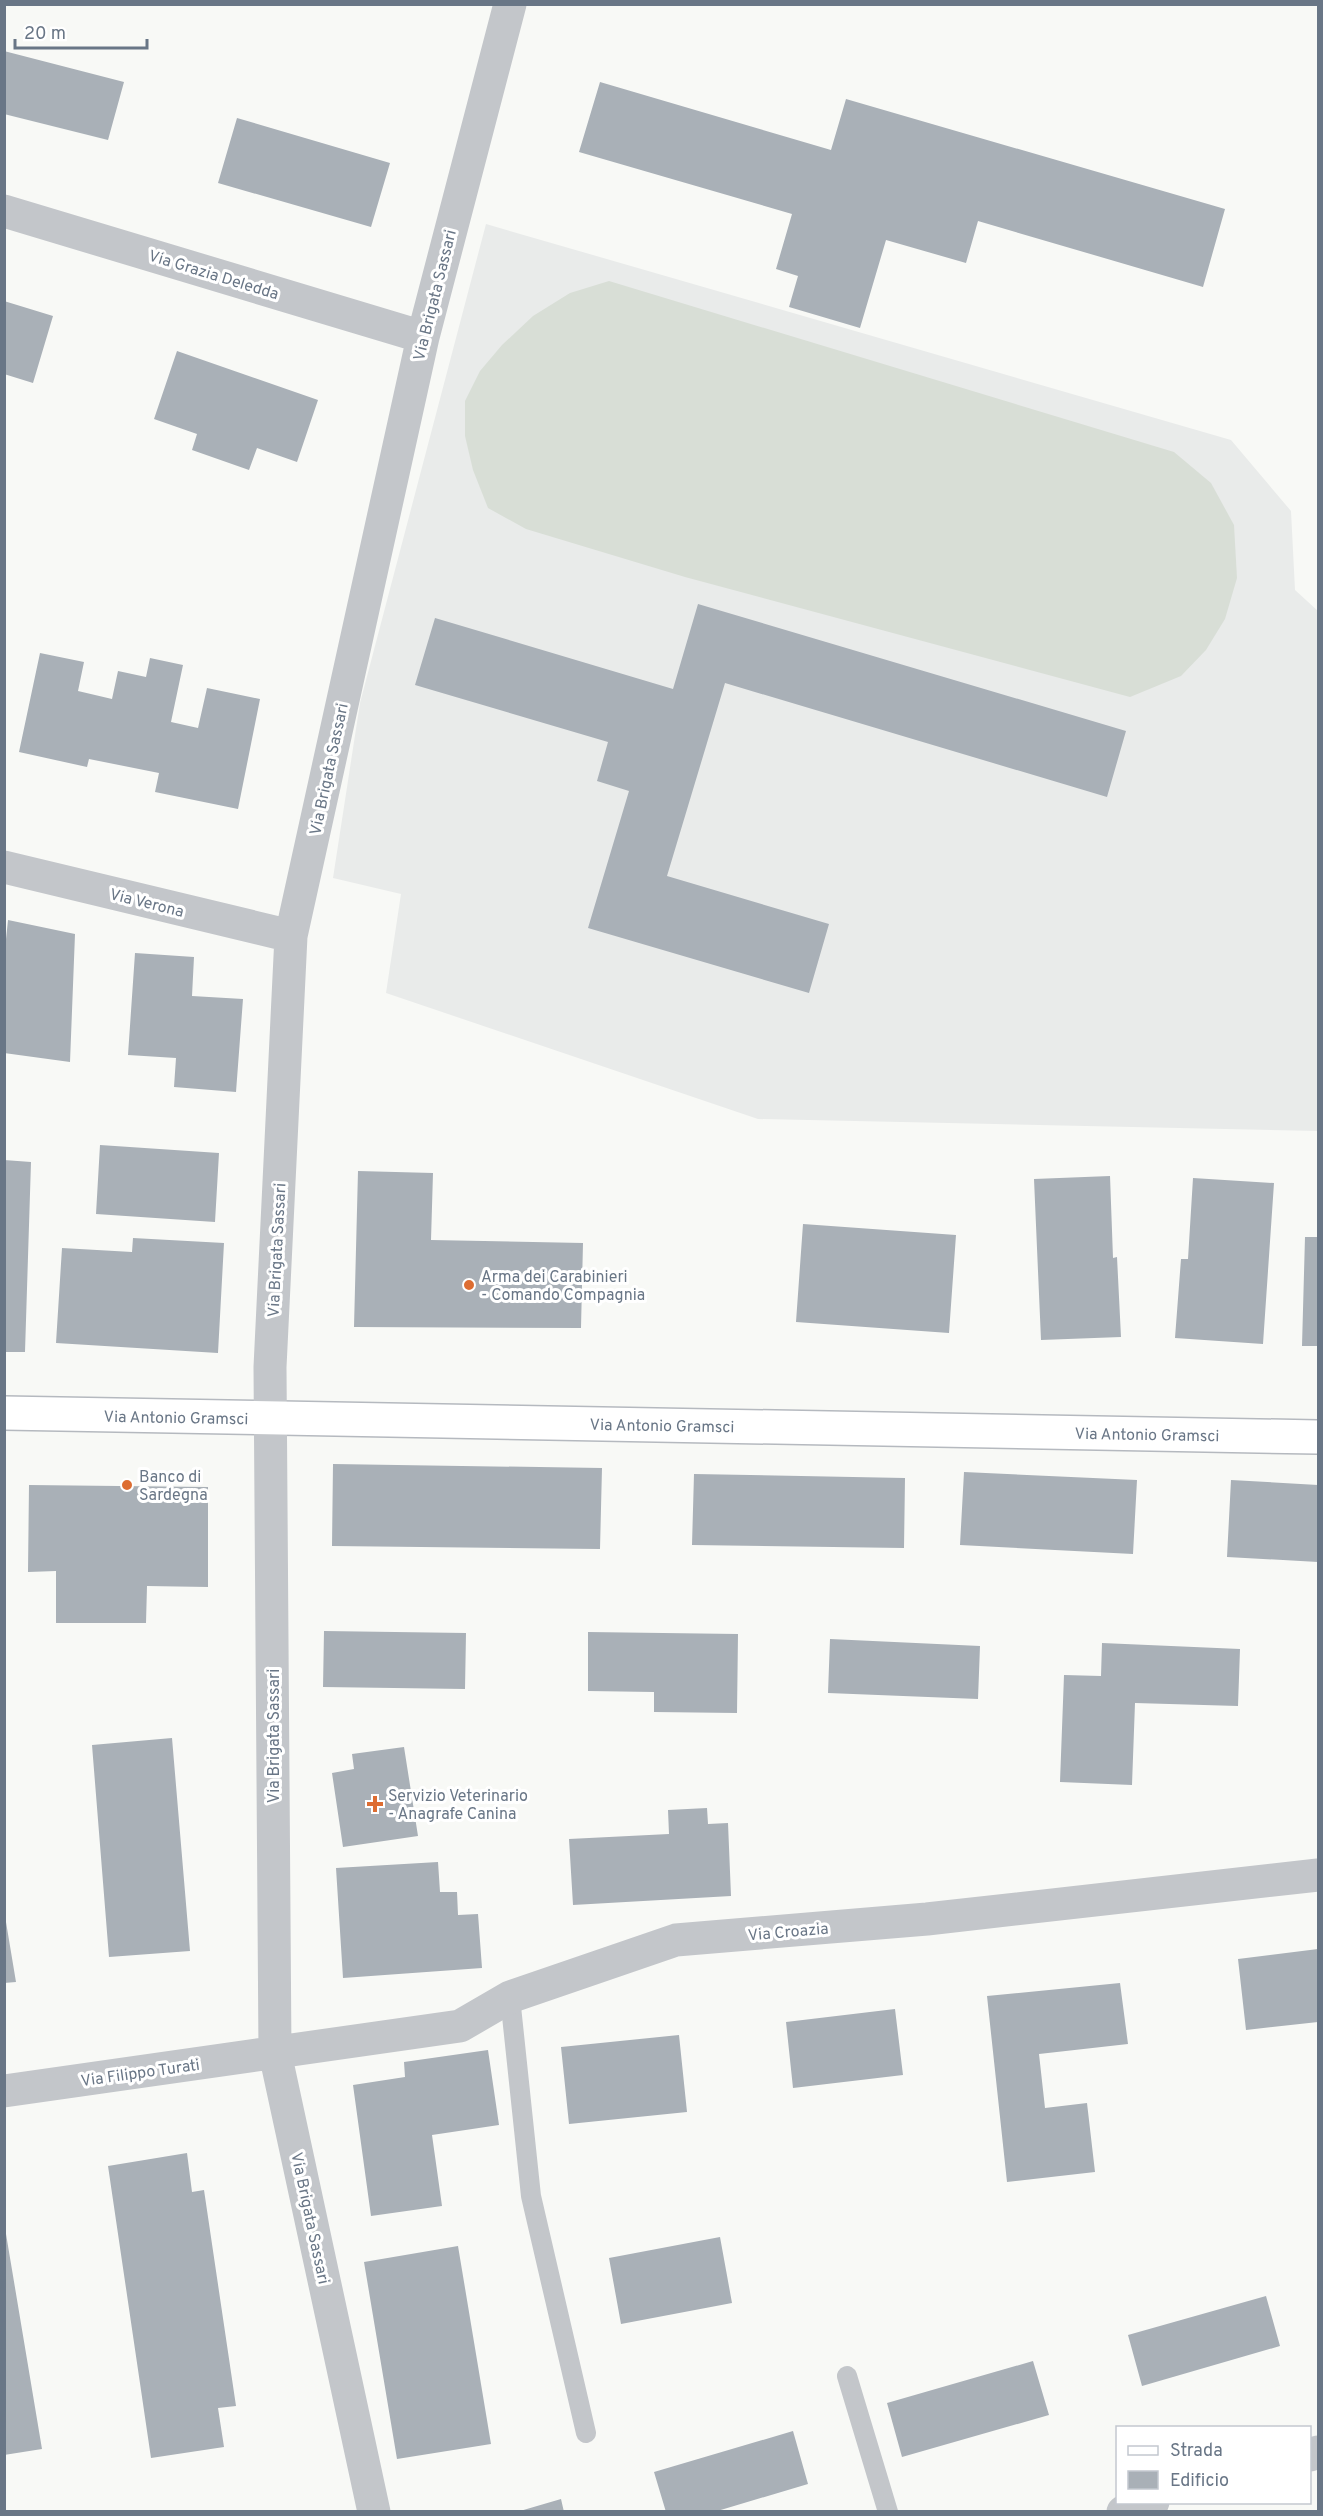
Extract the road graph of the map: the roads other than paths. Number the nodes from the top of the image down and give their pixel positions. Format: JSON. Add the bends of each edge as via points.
{"nodes":[{"id":1,"x":510,"y":4,"type":"edge"},
{"id":2,"x":4,"y":211,"type":"edge"},
{"id":3,"x":423,"y":337,"type":"junction"},
{"id":4,"x":4,"y":867,"type":"edge"},
{"id":5,"x":291,"y":936,"type":"junction"},
{"id":6,"x":4,"y":1413,"type":"edge"},
{"id":7,"x":271,"y":1418,"type":"junction"},
{"id":8,"x":1318,"y":1437,"type":"edge"},
{"id":9,"x":1318,"y":1875,"type":"edge"},
{"id":10,"x":510,"y":1997,"type":"junction"},
{"id":11,"x":275,"y":2053,"type":"junction"},
{"id":12,"x":4,"y":2091,"type":"edge"},
{"id":13,"x":848,"y":2376,"type":"dead end"},
{"id":14,"x":586,"y":2433,"type":"dead end"},
{"id":15,"x":1148,"y":2504,"type":"edge"},
{"id":16,"x":374,"y":2511,"type":"edge"},
{"id":17,"x":888,"y":2511,"type":"edge"},
{"id":18,"x":1124,"y":2511,"type":"edge"}],
"edges":[{"from":1,"to":3,"type":"street","name":"Via Brigata Sassari"},
{"from":2,"to":3,"type":"street","name":"Via Grazia Deledda"},
{"from":3,"to":5,"type":"street","name":"Via Brigata Sassari"},
{"from":4,"to":5,"type":"street","name":"Via Verona"},
{"from":5,"to":7,"type":"street","name":"Via Brigata Sassari","via":[[270,1355]]},
{"from":6,"to":7,"type":"street","name":"Via Antonio Gramsci"},
{"from":7,"to":8,"type":"street","name":"Via Antonio Gramsci"},
{"from":7,"to":11,"type":"street","name":"Via Brigata Sassari"},
{"from":9,"to":10,"type":"street","name":"Via Croazia","via":[[927,1919],[676,1940]]},
{"from":10,"to":11,"type":"street","name":"Via Croazia","via":[[460,2026]]},
{"from":10,"to":14,"type":"lane","via":[[531,2196]]},
{"from":11,"to":12,"type":"street","name":"Via Filippo Turati"},
{"from":11,"to":16,"type":"street","name":"Via Brigata Sassari"},
{"from":13,"to":17,"type":"lane"},
{"from":15,"to":18,"type":"street"}]}
